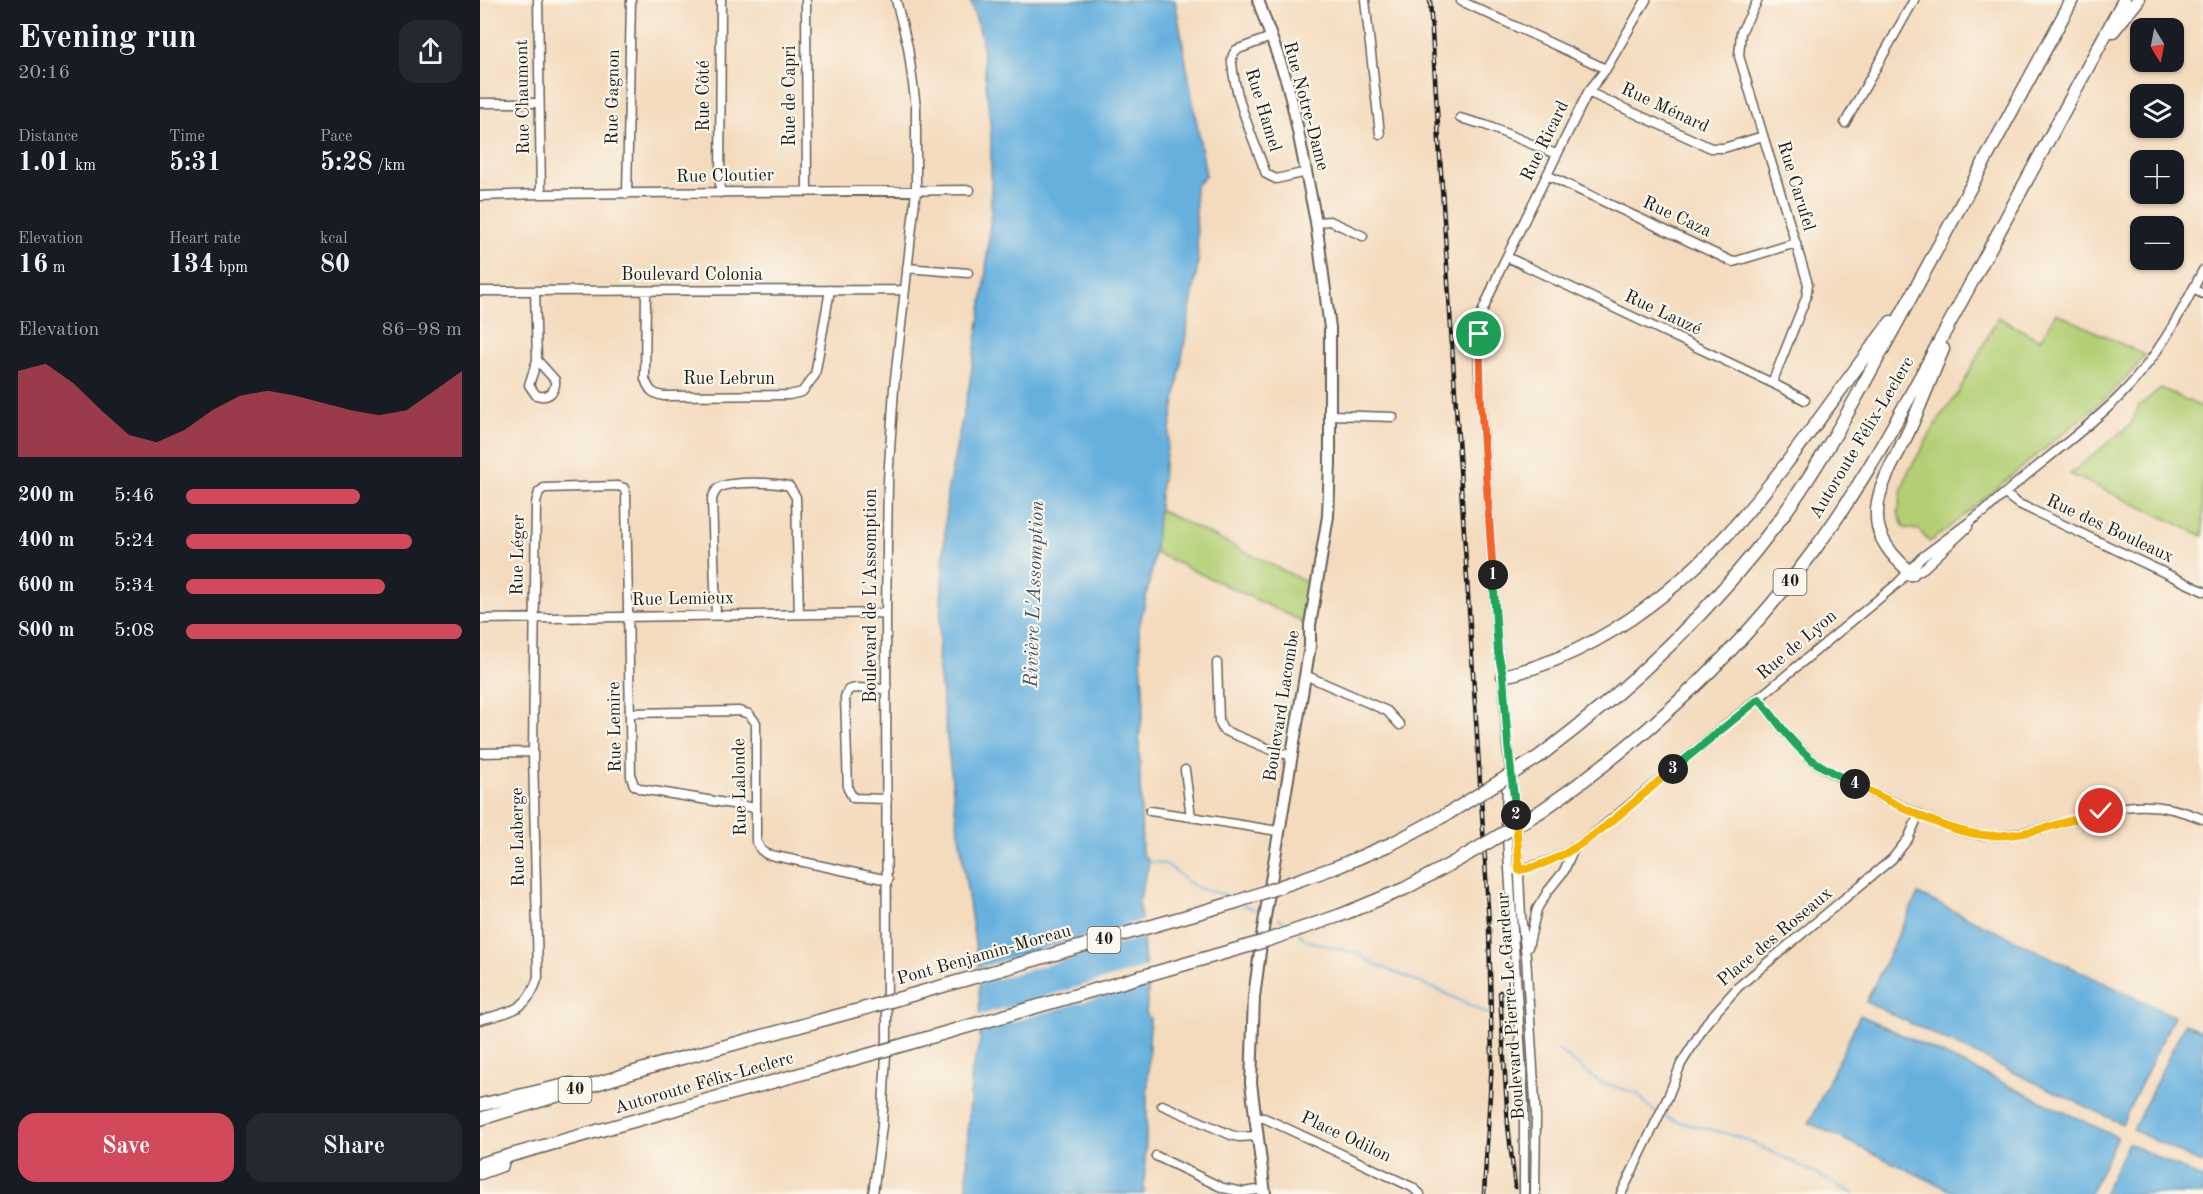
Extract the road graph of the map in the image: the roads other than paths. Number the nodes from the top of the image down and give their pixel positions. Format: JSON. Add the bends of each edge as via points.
{"nodes":[{"id":1,"x":538,"y":0,"type":"edge"},
{"id":2,"x":631,"y":0,"type":"edge"},
{"id":3,"x":721,"y":0,"type":"edge"},
{"id":4,"x":806,"y":0,"type":"edge"},
{"id":5,"x":896,"y":0,"type":"edge"},
{"id":6,"x":1258,"y":0,"type":"edge"},
{"id":7,"x":1365,"y":0,"type":"edge"},
{"id":8,"x":1646,"y":0,"type":"edge"},
{"id":9,"x":1758,"y":0,"type":"edge"},
{"id":10,"x":1914,"y":0,"type":"edge"},
{"id":11,"x":2124,"y":0,"type":"edge"},
{"id":12,"x":2138,"y":0,"type":"edge"},
{"id":13,"x":1461,"y":1,"type":"edge"},
{"id":14,"x":2069,"y":4,"type":"edge"},
{"id":15,"x":1271,"y":36,"type":"junction"},
{"id":16,"x":2094,"y":56,"type":"junction"},
{"id":17,"x":1606,"y":69,"type":"junction"},
{"id":18,"x":1588,"y":92,"type":"junction"},
{"id":19,"x":539,"y":103,"type":"junction"},
{"id":20,"x":480,"y":104,"type":"edge"},
{"id":21,"x":1460,"y":118,"type":"dead end"},
{"id":22,"x":1845,"y":123,"type":"dead end"},
{"id":23,"x":1380,"y":134,"type":"dead end"},
{"id":24,"x":1763,"y":136,"type":"junction"},
{"id":25,"x":1556,"y":154,"type":"junction"},
{"id":26,"x":1307,"y":172,"type":"junction"},
{"id":27,"x":1547,"y":175,"type":"junction"},
{"id":28,"x":970,"y":190,"type":"dead end"},
{"id":29,"x":916,"y":191,"type":"junction"},
{"id":30,"x":807,"y":192,"type":"junction"},
{"id":31,"x":720,"y":193,"type":"junction"},
{"id":32,"x":541,"y":194,"type":"junction"},
{"id":33,"x":627,"y":194,"type":"junction"},
{"id":34,"x":480,"y":196,"type":"edge"},
{"id":35,"x":1316,"y":222,"type":"junction"},
{"id":36,"x":1363,"y":236,"type":"dead end"},
{"id":37,"x":1796,"y":243,"type":"junction"},
{"id":38,"x":1507,"y":257,"type":"junction"},
{"id":39,"x":907,"y":268,"type":"junction"},
{"id":40,"x":2203,"y":270,"type":"edge"},
{"id":41,"x":968,"y":273,"type":"dead end"},
{"id":42,"x":2193,"y":289,"type":"junction"},
{"id":43,"x":830,"y":290,"type":"junction"},
{"id":44,"x":904,"y":290,"type":"junction"},
{"id":45,"x":480,"y":291,"type":"edge"},
{"id":46,"x":535,"y":291,"type":"junction"},
{"id":47,"x":646,"y":292,"type":"junction"},
{"id":48,"x":1914,"y":292,"type":"junction"},
{"id":49,"x":1965,"y":293,"type":"junction"},
{"id":50,"x":2203,"y":294,"type":"edge"},
{"id":51,"x":1485,"y":304,"type":"joint"},
{"id":52,"x":537,"y":360,"type":"dead end"},
{"id":53,"x":1772,"y":382,"type":"junction"},
{"id":54,"x":1805,"y":400,"type":"dead end"},
{"id":55,"x":1331,"y":415,"type":"junction"},
{"id":56,"x":1393,"y":417,"type":"dead end"},
{"id":57,"x":2004,"y":494,"type":"junction"},
{"id":58,"x":1910,"y":573,"type":"junction"},
{"id":59,"x":2203,"y":591,"type":"edge"},
{"id":60,"x":886,"y":613,"type":"junction"},
{"id":61,"x":799,"y":614,"type":"junction"},
{"id":62,"x":716,"y":615,"type":"junction"},
{"id":63,"x":630,"y":617,"type":"junction"},
{"id":64,"x":534,"y":618,"type":"junction"},
{"id":65,"x":480,"y":619,"type":"edge"},
{"id":66,"x":1217,"y":663,"type":"dead end"},
{"id":67,"x":1305,"y":675,"type":"junction"},
{"id":68,"x":1503,"y":676,"type":"junction"},
{"id":69,"x":887,"y":689,"type":"junction"},
{"id":70,"x":1759,"y":699,"type":"junction"},
{"id":71,"x":630,"y":713,"type":"junction"},
{"id":72,"x":1400,"y":725,"type":"dead end"},
{"id":73,"x":532,"y":752,"type":"junction"},
{"id":74,"x":480,"y":753,"type":"edge"},
{"id":75,"x":1291,"y":755,"type":"junction"},
{"id":76,"x":1185,"y":770,"type":"dead end"},
{"id":77,"x":887,"y":799,"type":"junction"},
{"id":78,"x":756,"y":808,"type":"junction"},
{"id":79,"x":1150,"y":811,"type":"dead end"},
{"id":80,"x":1919,"y":814,"type":"junction"},
{"id":81,"x":1191,"y":817,"type":"junction"},
{"id":82,"x":2203,"y":819,"type":"edge"},
{"id":83,"x":1278,"y":831,"type":"junction"},
{"id":84,"x":1573,"y":850,"type":"junction"},
{"id":85,"x":1339,"y":866,"type":"joint"},
{"id":86,"x":1514,"y":870,"type":"junction"},
{"id":87,"x":888,"y":880,"type":"junction"},
{"id":88,"x":1526,"y":956,"type":"junction"},
{"id":89,"x":480,"y":1020,"type":"edge"},
{"id":90,"x":671,"y":1061,"type":"junction"},
{"id":91,"x":480,"y":1105,"type":"edge"},
{"id":92,"x":1162,"y":1105,"type":"dead end"},
{"id":93,"x":1254,"y":1118,"type":"junction"},
{"id":94,"x":480,"y":1119,"type":"edge"},
{"id":95,"x":623,"y":1125,"type":"junction"},
{"id":96,"x":1257,"y":1136,"type":"junction"},
{"id":97,"x":1156,"y":1156,"type":"dead end"},
{"id":98,"x":480,"y":1164,"type":"edge"},
{"id":99,"x":480,"y":1173,"type":"edge"},
{"id":100,"x":1265,"y":1192,"type":"edge"},
{"id":101,"x":873,"y":1194,"type":"edge"},
{"id":102,"x":1420,"y":1194,"type":"edge"},
{"id":103,"x":1524,"y":1194,"type":"edge"},
{"id":104,"x":1535,"y":1194,"type":"edge"},
{"id":105,"x":1621,"y":1194,"type":"edge"}],
"edges":[{"from":1,"to":19,"type":"street","name":"Rue Chaumont"},
{"from":2,"to":33,"type":"street","name":"Rue Gagnon"},
{"from":3,"to":31,"type":"street","name":"Rue Côté"},
{"from":4,"to":30,"type":"street","name":"Rue de Capri"},
{"from":5,"to":29,"type":"street","name":"Boulevard de L'Assomption","via":[[908,47],[916,107]]},
{"from":6,"to":15,"type":"main road","name":"Rue Notre-Dame"},
{"from":7,"to":23,"type":"street"},
{"from":8,"to":17,"type":"street","name":"Rue Ricard"},
{"from":9,"to":24,"type":"street","name":"Rue Carufel","via":[[1738,43]]},
{"from":10,"to":22,"type":"street"},
{"from":11,"to":16,"type":"highway","name":"Autoroute Félix-Leclerc","number":"40"},
{"from":12,"to":16,"type":"highway"},
{"from":13,"to":17,"type":"street"},
{"from":14,"to":48,"type":"highway","name":"Autoroute Félix-Leclerc","number":"40"},
{"from":15,"to":26,"type":"main road","name":"Rue Notre-Dame","via":[[1294,111]]},
{"from":15,"to":26,"type":"street","name":"Rue Hamel","via":[[1236,50],[1233,55],[1240,97],[1266,174],[1276,179]]},
{"from":16,"to":49,"type":"highway","name":"Autoroute Félix-Leclerc","number":"40"},
{"from":17,"to":18,"type":"street","name":"Rue Ricard"},
{"from":18,"to":24,"type":"street","name":"Rue Ménard","via":[[1711,148]]},
{"from":18,"to":25,"type":"street","name":"Rue Ricard"},
{"from":19,"to":20,"type":"street"},
{"from":19,"to":32,"type":"street","name":"Rue Chaumont"},
{"from":21,"to":25,"type":"street"},
{"from":24,"to":37,"type":"street","name":"Rue Carufel"},
{"from":25,"to":27,"type":"street","name":"Rue Ricard"},
{"from":26,"to":35,"type":"main road","name":"Rue Notre-Dame"},
{"from":27,"to":37,"type":"street","name":"Rue Caza","via":[[1733,262]]},
{"from":27,"to":38,"type":"street","name":"Rue Ricard"},
{"from":28,"to":29,"type":"street","name":"Rue Cloutier"},
{"from":29,"to":30,"type":"street","name":"Rue Cloutier"},
{"from":29,"to":39,"type":"street","name":"Boulevard de L'Assomption"},
{"from":30,"to":31,"type":"street","name":"Rue Cloutier"},
{"from":31,"to":33,"type":"street","name":"Rue Cloutier"},
{"from":32,"to":33,"type":"street","name":"Rue Cloutier"},
{"from":32,"to":34,"type":"street","name":"Rue Cloutier"},
{"from":35,"to":36,"type":"street","via":[[1330,221]]},
{"from":35,"to":55,"type":"main road","name":"Boulevard Lacombe","via":[[1330,328]]},
{"from":37,"to":53,"type":"street","name":"Rue Carufel","via":[[1808,284],[1806,298]]},
{"from":38,"to":51,"type":"street","name":"Rue Ricard"},
{"from":38,"to":53,"type":"street","name":"Rue Lauzé"},
{"from":39,"to":41,"type":"street"},
{"from":39,"to":44,"type":"street","name":"Boulevard de L'Assomption"},
{"from":40,"to":42,"type":"street","name":"Rue de Lyon"},
{"from":42,"to":50,"type":"street"},
{"from":42,"to":57,"type":"street","name":"Rue de Lyon","via":[[2136,378],[2106,409]]},
{"from":43,"to":44,"type":"street","name":"Boulevard Colonia"},
{"from":43,"to":47,"type":"street","name":"Boulevard Colonia"},
{"from":43,"to":47,"type":"street","name":"Rue Lebrun","via":[[815,375],[802,392],[789,396],[655,394],[645,379]]},
{"from":44,"to":60,"type":"street","name":"Boulevard de L'Assomption","via":[[888,481]]},
{"from":45,"to":46,"type":"street","name":"Boulevard Colonia"},
{"from":46,"to":47,"type":"street","name":"Boulevard Colonia"},
{"from":46,"to":52,"type":"street"},
{"from":48,"to":68,"type":"highway","via":[[1763,491],[1700,564],[1654,604],[1608,633],[1551,662]]},
{"from":48,"to":85,"type":"highway","name":"Autoroute Félix-Leclerc","number":"40","bridge":true,"via":[[1822,457],[1790,505],[1749,560],[1648,668],[1537,758],[1449,813]]},
{"from":49,"to":58,"type":"highway","via":[[1879,499],[1880,534]]},
{"from":49,"to":95,"type":"highway","name":"Autoroute Félix-Leclerc","number":"40","bridge":true,"via":[[1868,471],[1778,598],[1675,706],[1604,766],[1541,811],[1413,884],[1341,915],[1262,942]]},
{"from":51,"to":68,"type":"street","name":"Boulevard Pierre-Le Gardeur","via":[[1479,327],[1479,359],[1498,651]]},
{"from":53,"to":54,"type":"street","name":"Rue Lauzé"},
{"from":55,"to":56,"type":"street"},
{"from":55,"to":67,"type":"main road","name":"Boulevard Lacombe","via":[[1328,516]]},
{"from":57,"to":58,"type":"street","name":"Rue de Lyon","via":[[1932,561]]},
{"from":57,"to":59,"type":"street","name":"Rue des Bouleaux"},
{"from":58,"to":70,"type":"street","name":"Rue de Lyon"},
{"from":60,"to":61,"type":"street","name":"Rue Lemieux"},
{"from":60,"to":69,"type":"street","name":"Boulevard de L'Assomption"},
{"from":61,"to":62,"type":"street","name":"Rue Lemieux"},
{"from":61,"to":62,"type":"street","via":[[796,497],[789,486],[738,484],[720,488],[712,499]]},
{"from":62,"to":63,"type":"street","name":"Rue Lemieux"},
{"from":63,"to":64,"type":"street","name":"Rue Lemieux"},
{"from":63,"to":64,"type":"street","name":"Rue Léger","via":[[626,494],[624,488],[610,485],[544,488],[539,492]]},
{"from":63,"to":71,"type":"street","name":"Rue Lemire"},
{"from":64,"to":65,"type":"street","name":"Rue Lemieux"},
{"from":64,"to":73,"type":"street","name":"Rue Laberge"},
{"from":66,"to":75,"type":"street","via":[[1219,721],[1223,730]]},
{"from":67,"to":72,"type":"street","via":[[1387,711]]},
{"from":67,"to":75,"type":"main road","name":"Boulevard Lacombe"},
{"from":68,"to":86,"type":"street","name":"Boulevard Pierre-Le Gardeur","via":[[1516,815]]},
{"from":69,"to":77,"type":"street","name":"Boulevard de L'Assomption"},
{"from":69,"to":77,"type":"street","via":[[855,688],[845,697],[848,789],[853,798]]},
{"from":70,"to":80,"type":"street","via":[[1812,760]]},
{"from":70,"to":84,"type":"street","name":"Rue de Lyon"},
{"from":71,"to":78,"type":"street","name":"Rue Lemire","via":[[634,785]]},
{"from":71,"to":78,"type":"street","name":"Rue Lalonde","via":[[749,714],[756,723]]},
{"from":73,"to":74,"type":"street"},
{"from":73,"to":89,"type":"street","name":"Rue Laberge","via":[[538,977],[529,1000]]},
{"from":75,"to":83,"type":"main road","name":"Boulevard Lacombe"},
{"from":76,"to":81,"type":"street"},
{"from":77,"to":87,"type":"street","name":"Boulevard de L'Assomption"},
{"from":78,"to":87,"type":"street","name":"Rue Lalonde","via":[[756,841],[764,853]]},
{"from":79,"to":81,"type":"street"},
{"from":80,"to":82,"type":"street","via":[[1984,836],[2028,832],[2130,806],[2162,806]]},
{"from":80,"to":105,"type":"street","name":"Place des Roseaux","via":[[1908,839],[1892,859],[1738,987],[1717,1010],[1681,1064]]},
{"from":81,"to":83,"type":"street"},
{"from":83,"to":93,"type":"main road","name":"Boulevard Lacombe","via":[[1254,997],[1250,1066]]},
{"from":84,"to":86,"type":"street","name":"Rue de Lyon","via":[[1548,862]]},
{"from":84,"to":88,"type":"street","via":[[1537,909]]},
{"from":85,"to":90,"type":"highway","name":"Pont Benjamin-Moreau","number":"40","bridge":true,"via":[[1236,902]]},
{"from":86,"to":88,"type":"street","name":"Boulevard Pierre-Le Gardeur"},
{"from":86,"to":103,"type":"street","name":"Boulevard Pierre-Le Gardeur"},
{"from":87,"to":101,"type":"street","name":"Boulevard de L'Assomption","via":[[887,1071]]},
{"from":88,"to":104,"type":"street","name":"Boulevard Pierre-Le Gardeur","via":[[1536,1117]]},
{"from":90,"to":91,"type":"highway"},
{"from":90,"to":94,"type":"highway","name":"Autoroute Félix-Leclerc","number":"40"},
{"from":92,"to":96,"type":"street","via":[[1231,1135]]},
{"from":93,"to":96,"type":"main road","name":"Boulevard Lacombe"},
{"from":93,"to":102,"type":"street","name":"Place Odilon","via":[[1268,1119]]},
{"from":95,"to":98,"type":"highway","name":"Autoroute Félix-Leclerc","number":"40"},
{"from":95,"to":99,"type":"highway"},
{"from":96,"to":100,"type":"main road","name":"Boulevard Lacombe"},
{"from":97,"to":100,"type":"street","via":[[1222,1188]]}]}
